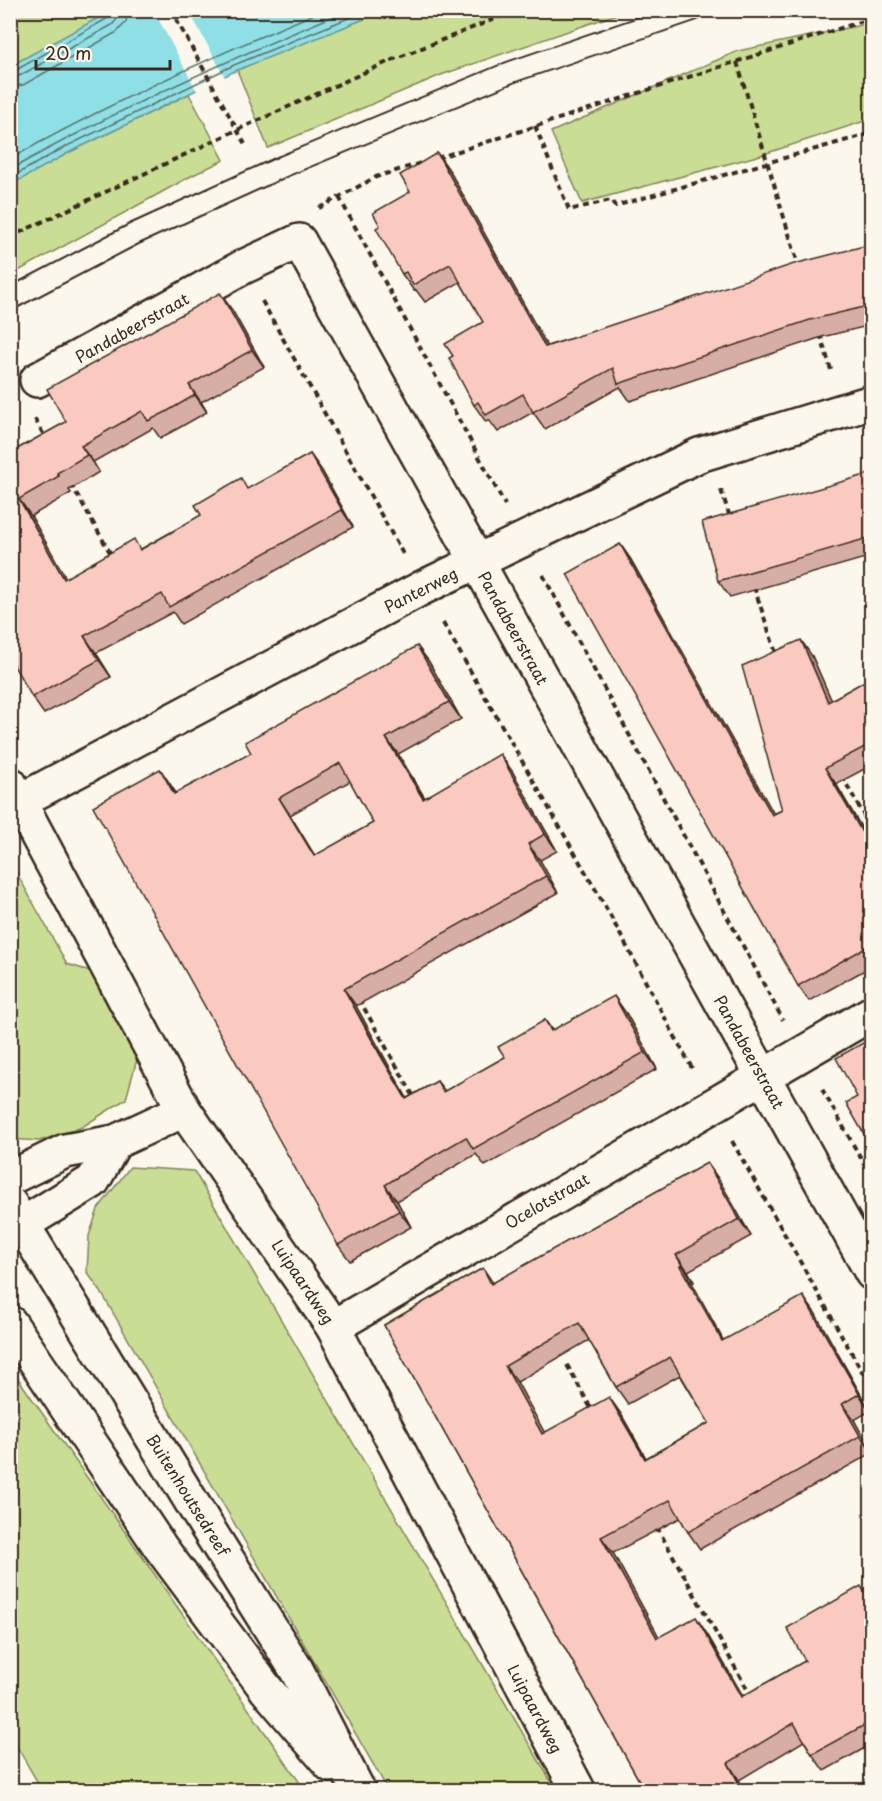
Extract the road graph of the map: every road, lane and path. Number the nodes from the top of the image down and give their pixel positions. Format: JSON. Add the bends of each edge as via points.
{"nodes":[{"id":1,"x":171,"y":10,"type":"edge"},
{"id":2,"x":517,"y":10,"type":"edge"},
{"id":3,"x":693,"y":10,"type":"edge"},
{"id":4,"x":872,"y":18,"type":"edge"},
{"id":5,"x":737,"y":62,"type":"junction"},
{"id":6,"x":218,"y":97,"type":"dead end"},
{"id":7,"x":535,"y":126,"type":"junction"},
{"id":8,"x":872,"y":133,"type":"edge"},
{"id":9,"x":767,"y":163,"type":"junction"},
{"id":10,"x":339,"y":198,"type":"junction"},
{"id":11,"x":10,"y":237,"type":"edge"},
{"id":12,"x":299,"y":241,"type":"junction"},
{"id":13,"x":243,"y":267,"type":"junction"},
{"id":14,"x":801,"y":276,"type":"edge"},
{"id":15,"x":10,"y":299,"type":"edge"},
{"id":16,"x":819,"y":332,"type":"edge"},
{"id":17,"x":38,"y":380,"type":"joint"},
{"id":18,"x":857,"y":407,"type":"edge"},
{"id":19,"x":51,"y":447,"type":"edge"},
{"id":20,"x":709,"y":452,"type":"junction"},
{"id":21,"x":67,"y":477,"type":"edge"},
{"id":22,"x":731,"y":518,"type":"edge"},
{"id":23,"x":524,"y":539,"type":"junction"},
{"id":24,"x":112,"y":556,"type":"edge"},
{"id":25,"x":476,"y":563,"type":"junction"},
{"id":26,"x":753,"y":584,"type":"edge"},
{"id":27,"x":422,"y":588,"type":"junction"},
{"id":28,"x":778,"y":661,"type":"edge"},
{"id":29,"x":837,"y":768,"type":"edge"},
{"id":30,"x":15,"y":793,"type":"edge"},
{"id":31,"x":872,"y":830,"type":"edge"},
{"id":32,"x":358,"y":998,"type":"edge"},
{"id":33,"x":872,"y":1013,"type":"edge"},
{"id":34,"x":801,"y":1053,"type":"junction"},
{"id":35,"x":762,"y":1076,"type":"junction"},
{"id":36,"x":711,"y":1105,"type":"junction"},
{"id":37,"x":419,"y":1106,"type":"edge"},
{"id":38,"x":184,"y":1110,"type":"junction"},
{"id":39,"x":115,"y":1142,"type":"junction"},
{"id":40,"x":10,"y":1178,"type":"edge"},
{"id":41,"x":872,"y":1178,"type":"edge"},
{"id":42,"x":15,"y":1221,"type":"edge"},
{"id":43,"x":872,"y":1273,"type":"edge"},
{"id":44,"x":10,"y":1323,"type":"edge"},
{"id":45,"x":333,"y":1327,"type":"junction"},
{"id":46,"x":567,"y":1365,"type":"dead end"},
{"id":47,"x":872,"y":1389,"type":"edge"},
{"id":48,"x":596,"y":1416,"type":"edge"},
{"id":49,"x":652,"y":1518,"type":"edge"},
{"id":50,"x":754,"y":1702,"type":"edge"},
{"id":51,"x":353,"y":1791,"type":"edge"},
{"id":52,"x":358,"y":1791,"type":"edge"},
{"id":53,"x":578,"y":1791,"type":"edge"}],
"edges":[{"from":1,"to":6,"type":"path"},
{"from":2,"to":11,"type":"path","via":[[392,60]]},
{"from":3,"to":15,"type":"lane","via":[[511,72],[284,166],[134,234]]},
{"from":4,"to":5,"type":"path"},
{"from":5,"to":7,"type":"path"},
{"from":5,"to":9,"type":"path"},
{"from":7,"to":9,"type":"path","via":[[569,210],[611,200],[615,206]]},
{"from":7,"to":10,"type":"path","via":[[376,177]]},
{"from":8,"to":9,"type":"path"},
{"from":9,"to":14,"type":"path"},
{"from":10,"to":12,"type":"path","via":[[311,213]]},
{"from":10,"to":23,"type":"path"},
{"from":12,"to":13,"type":"street","name":"Pandabeerstraat"},
{"from":12,"to":25,"type":"street","name":"Pandabeerstraat"},
{"from":13,"to":17,"type":"street","name":"Pandabeerstraat"},
{"from":13,"to":27,"type":"path"},
{"from":16,"to":18,"type":"path"},
{"from":17,"to":19,"type":"path","via":[[28,407]]},
{"from":18,"to":20,"type":"street","name":"Panterweg"},
{"from":20,"to":22,"type":"path"},
{"from":20,"to":23,"type":"street","name":"Panterweg"},
{"from":21,"to":24,"type":"path"},
{"from":23,"to":25,"type":"street","name":"Panterweg"},
{"from":23,"to":34,"type":"path"},
{"from":25,"to":27,"type":"street","name":"Panterweg"},
{"from":25,"to":35,"type":"street","name":"Pandabeerstraat"},
{"from":26,"to":28,"type":"path"},
{"from":27,"to":30,"type":"street","name":"Panterweg"},
{"from":27,"to":36,"type":"path","via":[[605,906]]},
{"from":29,"to":31,"type":"path"},
{"from":30,"to":38,"type":"street","name":"Luipaardweg"},
{"from":32,"to":37,"type":"path"},
{"from":33,"to":34,"type":"street","name":"Ocelotstraat"},
{"from":34,"to":35,"type":"street","name":"Ocelotstraat"},
{"from":34,"to":41,"type":"path"},
{"from":35,"to":36,"type":"street","name":"Ocelotstraat"},
{"from":35,"to":43,"type":"street","name":"Pandabeerstraat"},
{"from":36,"to":45,"type":"street","name":"Ocelotstraat"},
{"from":36,"to":47,"type":"path"},
{"from":38,"to":39,"type":"street"},
{"from":38,"to":45,"type":"street","name":"Luipaardweg"},
{"from":39,"to":40,"type":"street","via":[[65,1151]]},
{"from":39,"to":42,"type":"street","via":[[93,1180]]},
{"from":42,"to":52,"type":"street","name":"Buitenhoutsedreef","via":[[296,1669]]},
{"from":44,"to":51,"type":"street","via":[[161,1548],[266,1689]]},
{"from":45,"to":53,"type":"street","name":"Luipaardweg"},
{"from":46,"to":48,"type":"path"},
{"from":49,"to":50,"type":"path"}]}
